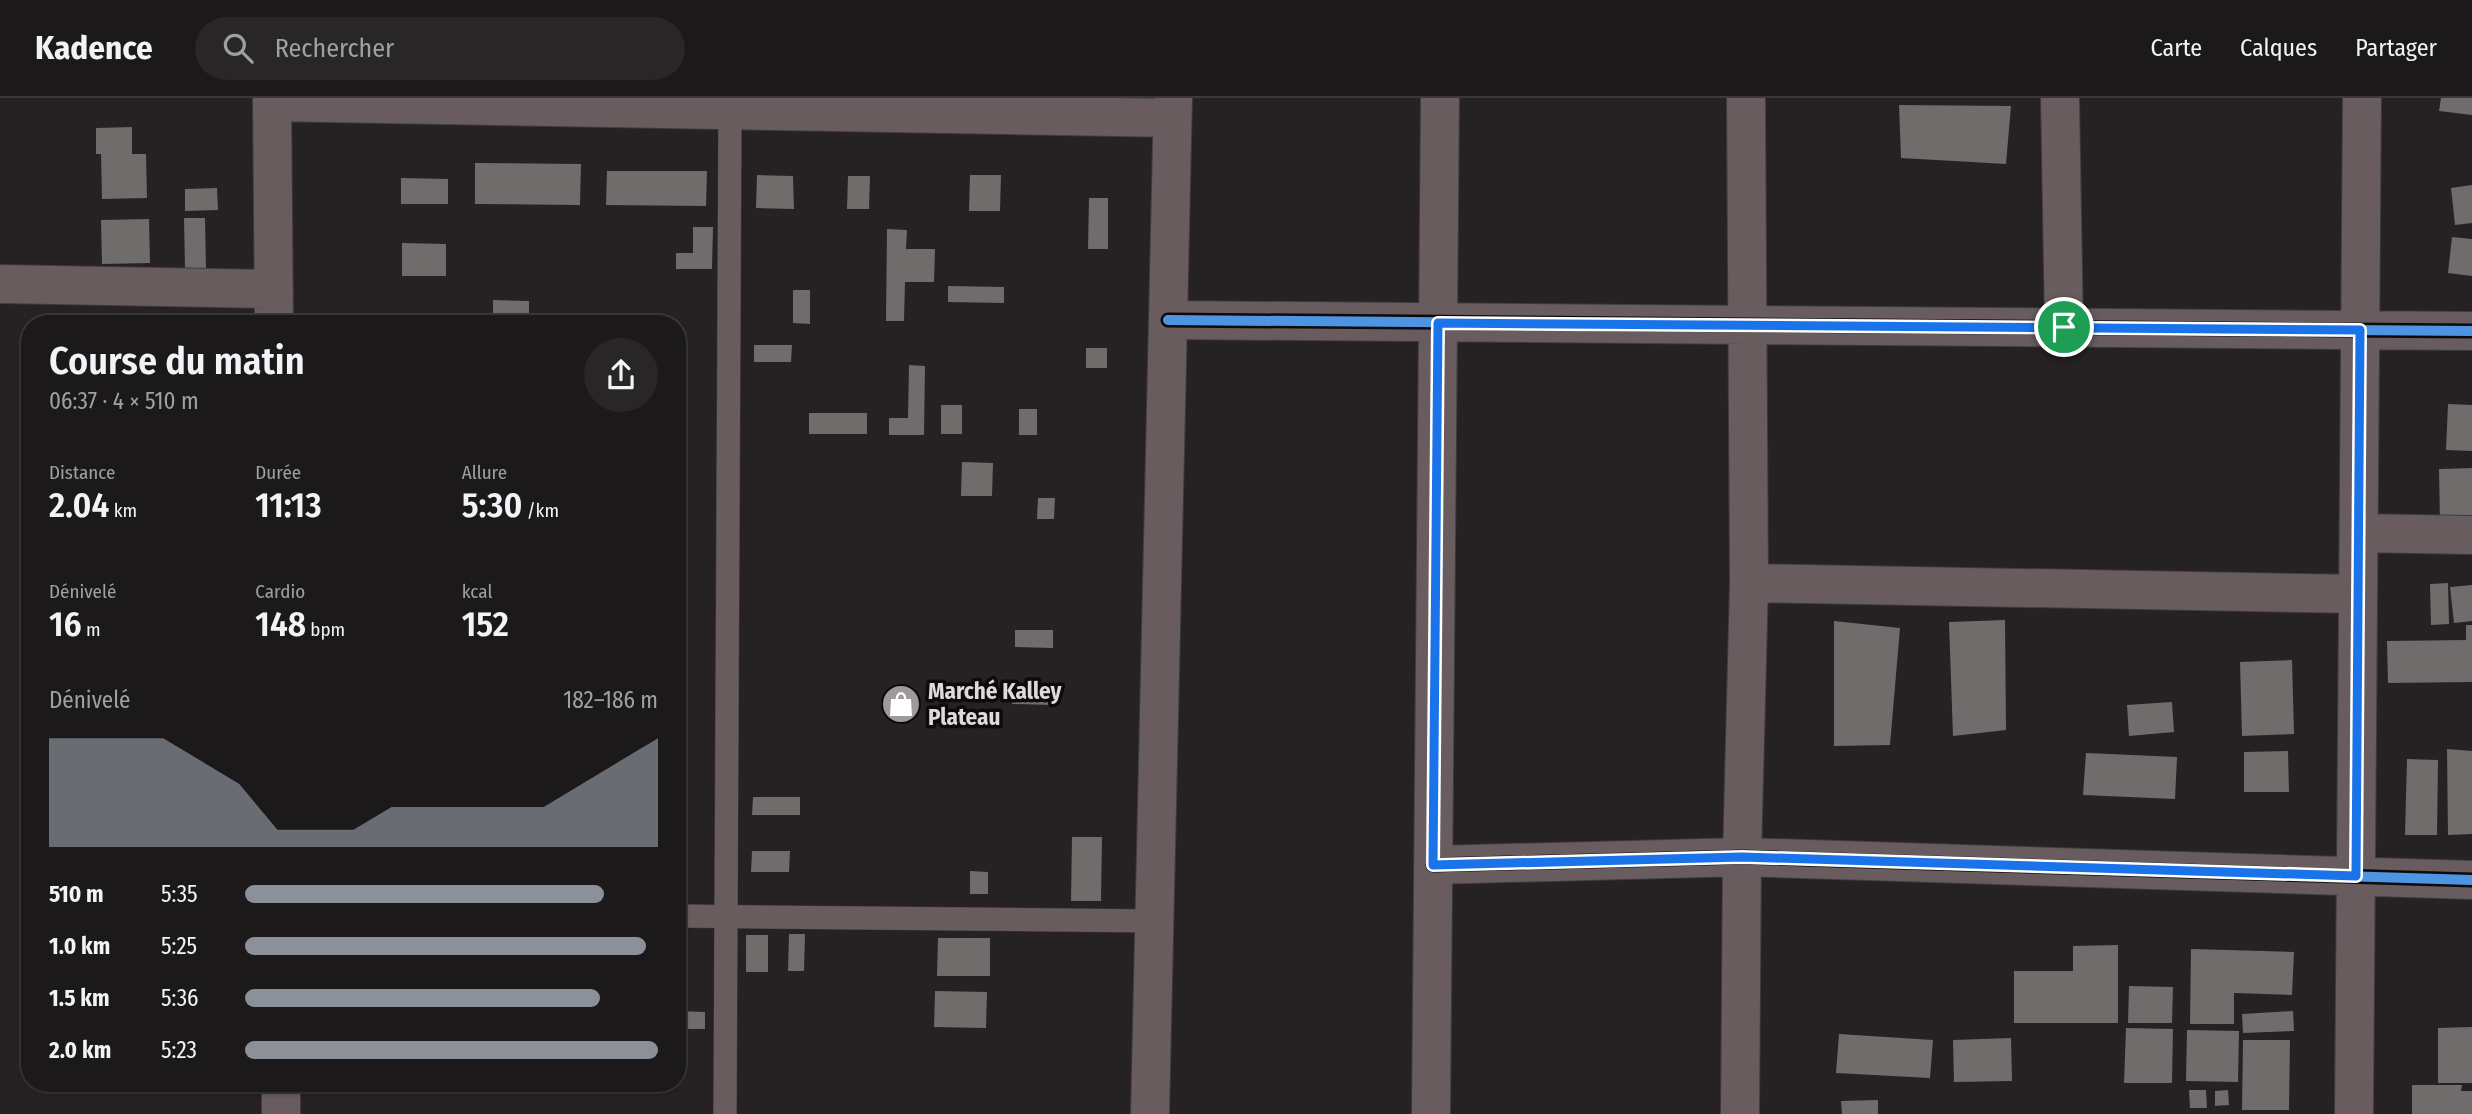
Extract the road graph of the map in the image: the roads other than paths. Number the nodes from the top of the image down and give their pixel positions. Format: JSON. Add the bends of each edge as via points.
{"nodes":[{"id":1,"x":1440,"y":98,"type":"edge"},
{"id":2,"x":1746,"y":98,"type":"edge"},
{"id":3,"x":2060,"y":98,"type":"edge"},
{"id":4,"x":2362,"y":98,"type":"edge"},
{"id":5,"x":272,"y":100,"type":"edge"},
{"id":6,"x":1173,"y":108,"type":"edge"},
{"id":7,"x":730,"y":110,"type":"junction"},
{"id":8,"x":0,"y":284,"type":"edge"},
{"id":9,"x":274,"y":306,"type":"edge"},
{"id":10,"x":1168,"y":320,"type":"junction"},
{"id":11,"x":1438,"y":323,"type":"junction"},
{"id":12,"x":1748,"y":325,"type":"junction"},
{"id":13,"x":2064,"y":327,"type":"junction"},
{"id":14,"x":2360,"y":330,"type":"junction"},
{"id":15,"x":2472,"y":331,"type":"edge"},
{"id":16,"x":2359,"y":533,"type":"junction"},
{"id":17,"x":2472,"y":535,"type":"edge"},
{"id":18,"x":1749,"y":583,"type":"junction"},
{"id":19,"x":2358,"y":594,"type":"junction"},
{"id":20,"x":1742,"y":857,"type":"junction"},
{"id":21,"x":1433,"y":865,"type":"junction"},
{"id":22,"x":2356,"y":876,"type":"junction"},
{"id":23,"x":2472,"y":880,"type":"edge"},
{"id":24,"x":686,"y":916,"type":"edge"},
{"id":25,"x":725,"y":916,"type":"junction"},
{"id":26,"x":1154,"y":921,"type":"junction"},
{"id":27,"x":281,"y":1092,"type":"edge"},
{"id":28,"x":281,"y":1114,"type":"edge"},
{"id":29,"x":725,"y":1114,"type":"edge"},
{"id":30,"x":1150,"y":1114,"type":"edge"},
{"id":31,"x":1431,"y":1114,"type":"edge"},
{"id":32,"x":1740,"y":1114,"type":"edge"},
{"id":33,"x":2354,"y":1114,"type":"edge"}],
"edges":[{"from":1,"to":11,"type":"street"},
{"from":2,"to":12,"type":"street"},
{"from":3,"to":13,"type":"street"},
{"from":4,"to":14,"type":"street"},
{"from":5,"to":7,"type":"street"},
{"from":5,"to":9,"type":"street"},
{"from":6,"to":7,"type":"street"},
{"from":6,"to":10,"type":"street"},
{"from":7,"to":25,"type":"lane"},
{"from":8,"to":9,"type":"street"},
{"from":10,"to":11,"type":"street"},
{"from":10,"to":26,"type":"street"},
{"from":11,"to":12,"type":"street"},
{"from":11,"to":21,"type":"street"},
{"from":12,"to":13,"type":"street"},
{"from":12,"to":18,"type":"street"},
{"from":13,"to":14,"type":"street"},
{"from":14,"to":15,"type":"street"},
{"from":14,"to":16,"type":"street"},
{"from":16,"to":17,"type":"street"},
{"from":16,"to":19,"type":"street"},
{"from":18,"to":19,"type":"street"},
{"from":18,"to":20,"type":"street"},
{"from":19,"to":22,"type":"street"},
{"from":20,"to":21,"type":"street"},
{"from":20,"to":22,"type":"street"},
{"from":20,"to":32,"type":"street"},
{"from":21,"to":31,"type":"street"},
{"from":22,"to":23,"type":"street"},
{"from":22,"to":33,"type":"street"},
{"from":24,"to":25,"type":"lane"},
{"from":25,"to":26,"type":"lane"},
{"from":25,"to":29,"type":"lane"},
{"from":26,"to":30,"type":"street"},
{"from":27,"to":28,"type":"street"}]}
